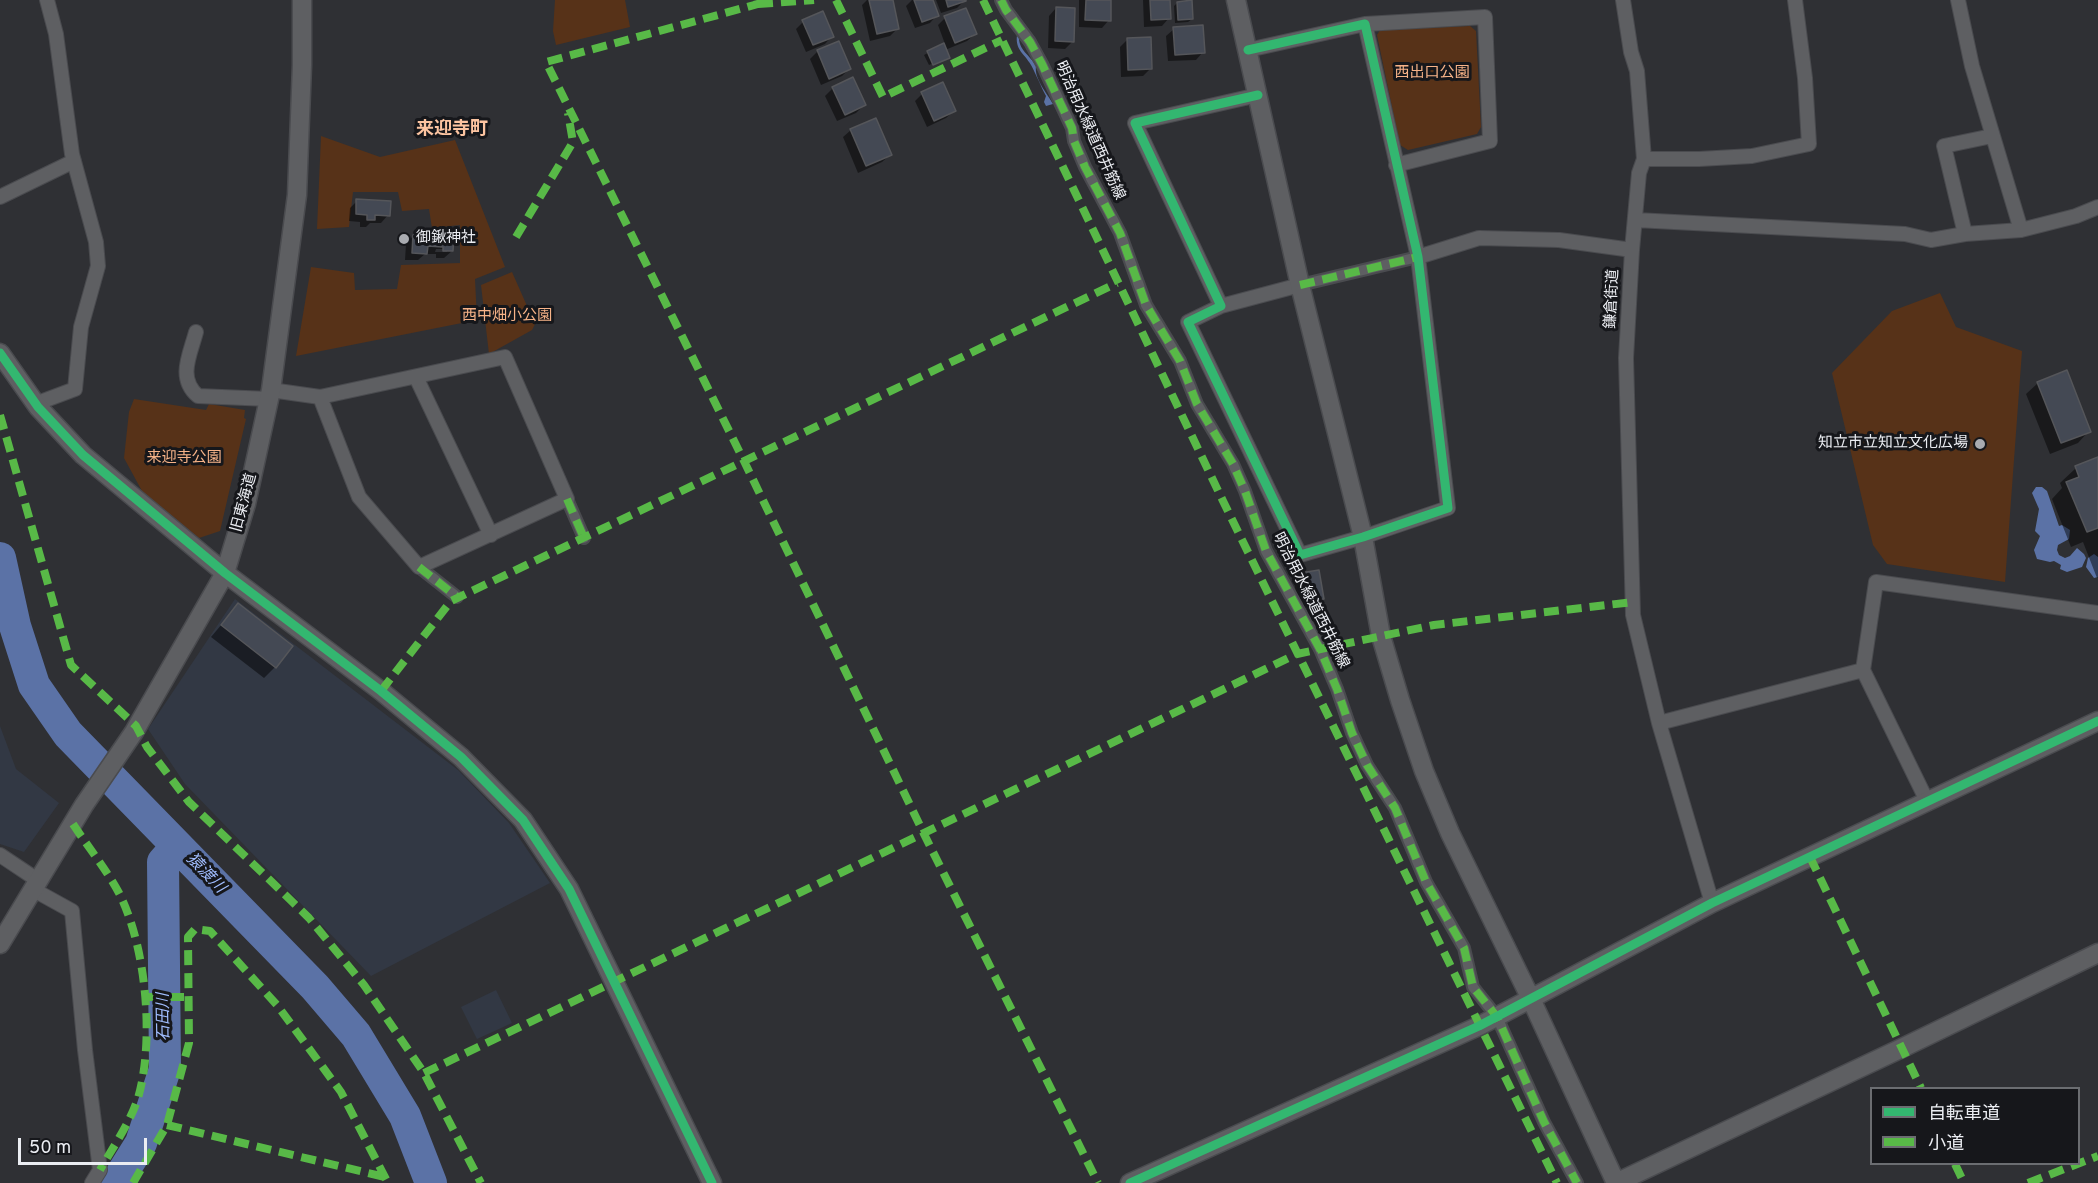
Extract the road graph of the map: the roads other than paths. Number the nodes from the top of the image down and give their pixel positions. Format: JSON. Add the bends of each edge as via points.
{"nodes":[{"id":1,"x":47,"y":0,"type":"edge"},
{"id":2,"x":302,"y":0,"type":"edge"},
{"id":3,"x":1001,"y":0,"type":"edge"},
{"id":4,"x":1236,"y":0,"type":"edge"},
{"id":5,"x":1623,"y":0,"type":"edge"},
{"id":6,"x":1794,"y":0,"type":"edge"},
{"id":7,"x":1958,"y":0,"type":"edge"},
{"id":8,"x":1365,"y":24,"type":"junction"},
{"id":9,"x":1248,"y":50,"type":"junction"},
{"id":10,"x":1258,"y":95,"type":"junction"},
{"id":11,"x":1992,"y":136,"type":"junction"},
{"id":12,"x":1644,"y":159,"type":"junction"},
{"id":13,"x":74,"y":161,"type":"junction"},
{"id":14,"x":1396,"y":165,"type":"junction"},
{"id":15,"x":0,"y":197,"type":"edge"},
{"id":16,"x":2098,"y":207,"type":"edge"},
{"id":17,"x":1635,"y":220,"type":"junction"},
{"id":18,"x":2021,"y":230,"type":"junction"},
{"id":19,"x":1965,"y":234,"type":"junction"},
{"id":20,"x":1632,"y":250,"type":"junction"},
{"id":21,"x":1418,"y":257,"type":"junction"},
{"id":22,"x":1300,"y":285,"type":"junction"},
{"id":23,"x":1221,"y":306,"type":"junction"},
{"id":24,"x":196,"y":332,"type":"dead end"},
{"id":25,"x":0,"y":353,"type":"edge"},
{"id":26,"x":416,"y":377,"type":"junction"},
{"id":27,"x":270,"y":395,"type":"junction"},
{"id":28,"x":320,"y":397,"type":"junction"},
{"id":29,"x":35,"y":404,"type":"junction"},
{"id":30,"x":567,"y":499,"type":"junction"},
{"id":31,"x":491,"y":535,"type":"junction"},
{"id":32,"x":1363,"y":537,"type":"junction"},
{"id":33,"x":584,"y":538,"type":"dead end"},
{"id":34,"x":419,"y":567,"type":"junction"},
{"id":35,"x":225,"y":573,"type":"junction"},
{"id":36,"x":457,"y":597,"type":"dead end"},
{"id":37,"x":2098,"y":613,"type":"edge"},
{"id":38,"x":1863,"y":670,"type":"junction"},
{"id":39,"x":2098,"y":721,"type":"edge"},
{"id":40,"x":1659,"y":723,"type":"junction"},
{"id":41,"x":1927,"y":801,"type":"junction"},
{"id":42,"x":0,"y":855,"type":"edge"},
{"id":43,"x":36,"y":885,"type":"junction"},
{"id":44,"x":1712,"y":903,"type":"junction"},
{"id":45,"x":0,"y":944,"type":"edge"},
{"id":46,"x":2098,"y":953,"type":"edge"},
{"id":47,"x":1532,"y":999,"type":"junction"},
{"id":48,"x":1497,"y":1017,"type":"junction"},
{"id":49,"x":92,"y":1183,"type":"edge"},
{"id":50,"x":712,"y":1183,"type":"edge"},
{"id":51,"x":1130,"y":1183,"type":"edge"},
{"id":52,"x":1577,"y":1183,"type":"edge"},
{"id":53,"x":1616,"y":1183,"type":"edge"}],
"edges":[{"from":1,"to":13,"type":"street","via":[[56,34]]},
{"from":2,"to":27,"type":"street","name":"旧東海道","via":[[297,195]]},
{"from":3,"to":48,"type":"street","name":"明治用水緑道西井筋線","via":[[1042,64],[1072,128],[1085,167],[1120,233],[1146,305],[1233,464],[1266,551],[1320,649],[1367,765],[1395,808],[1426,882],[1464,948],[1473,987]]},
{"from":4,"to":9,"type":"street"},
{"from":5,"to":12,"type":"street","name":"鎌倉街道","via":[[1630,52],[1637,71]]},
{"from":6,"to":12,"type":"street","via":[[1809,144],[1752,156]]},
{"from":7,"to":11,"type":"street"},
{"from":8,"to":9,"type":"street"},
{"from":8,"to":14,"type":"street"},
{"from":8,"to":14,"type":"street","via":[[1485,17],[1490,141]]},
{"from":9,"to":10,"type":"street"},
{"from":10,"to":22,"type":"street"},
{"from":10,"to":23,"type":"street","via":[[1135,123]]},
{"from":11,"to":18,"type":"street"},
{"from":11,"to":19,"type":"street","via":[[1944,146]]},
{"from":12,"to":17,"type":"street","name":"鎌倉街道"},
{"from":13,"to":15,"type":"street"},
{"from":13,"to":29,"type":"street","via":[[96,242],[98,266],[81,327],[75,389]]},
{"from":14,"to":21,"type":"street"},
{"from":16,"to":18,"type":"street"},
{"from":17,"to":19,"type":"street","via":[[1905,234],[1931,240]]},
{"from":17,"to":20,"type":"street","name":"鎌倉街道"},
{"from":18,"to":19,"type":"street"},
{"from":20,"to":21,"type":"street","via":[[1559,240],[1479,238]]},
{"from":20,"to":40,"type":"street","name":"鎌倉街道","via":[[1626,358],[1633,615]]},
{"from":21,"to":22,"type":"street"},
{"from":21,"to":32,"type":"street","via":[[1449,508]]},
{"from":22,"to":23,"type":"street"},
{"from":22,"to":32,"type":"street"},
{"from":23,"to":32,"type":"street","via":[[1188,322],[1300,555]]},
{"from":24,"to":27,"type":"street","via":[[185,376],[198,396]]},
{"from":25,"to":29,"type":"street"},
{"from":26,"to":28,"type":"street"},
{"from":26,"to":30,"type":"street","via":[[505,357]]},
{"from":26,"to":31,"type":"street"},
{"from":27,"to":28,"type":"street"},
{"from":27,"to":35,"type":"street","name":"旧東海道","via":[[246,504]]},
{"from":28,"to":34,"type":"street","via":[[359,497]]},
{"from":29,"to":35,"type":"street","via":[[83,455]]},
{"from":30,"to":31,"type":"street"},
{"from":30,"to":33,"type":"street"},
{"from":31,"to":34,"type":"street"},
{"from":32,"to":47,"type":"street","via":[[1381,636],[1424,771]]},
{"from":34,"to":36,"type":"street"},
{"from":35,"to":43,"type":"street","name":"旧東海道","via":[[134,732]]},
{"from":35,"to":50,"type":"street","via":[[399,705],[461,757],[523,820],[569,889]]},
{"from":37,"to":38,"type":"street","via":[[1876,582]]},
{"from":38,"to":40,"type":"street"},
{"from":38,"to":41,"type":"street"},
{"from":39,"to":41,"type":"street"},
{"from":40,"to":44,"type":"street","name":"鎌倉街道"},
{"from":41,"to":44,"type":"street"},
{"from":42,"to":43,"type":"street"},
{"from":43,"to":45,"type":"street","name":"旧東海道"},
{"from":43,"to":49,"type":"street","via":[[72,911],[100,1170]]},
{"from":44,"to":47,"type":"street"},
{"from":46,"to":53,"type":"street"},
{"from":47,"to":48,"type":"street"},
{"from":47,"to":53,"type":"street"},
{"from":48,"to":51,"type":"street"},
{"from":48,"to":52,"type":"street","name":"明治用水緑道西井筋線","via":[[1544,1122]]}]}
